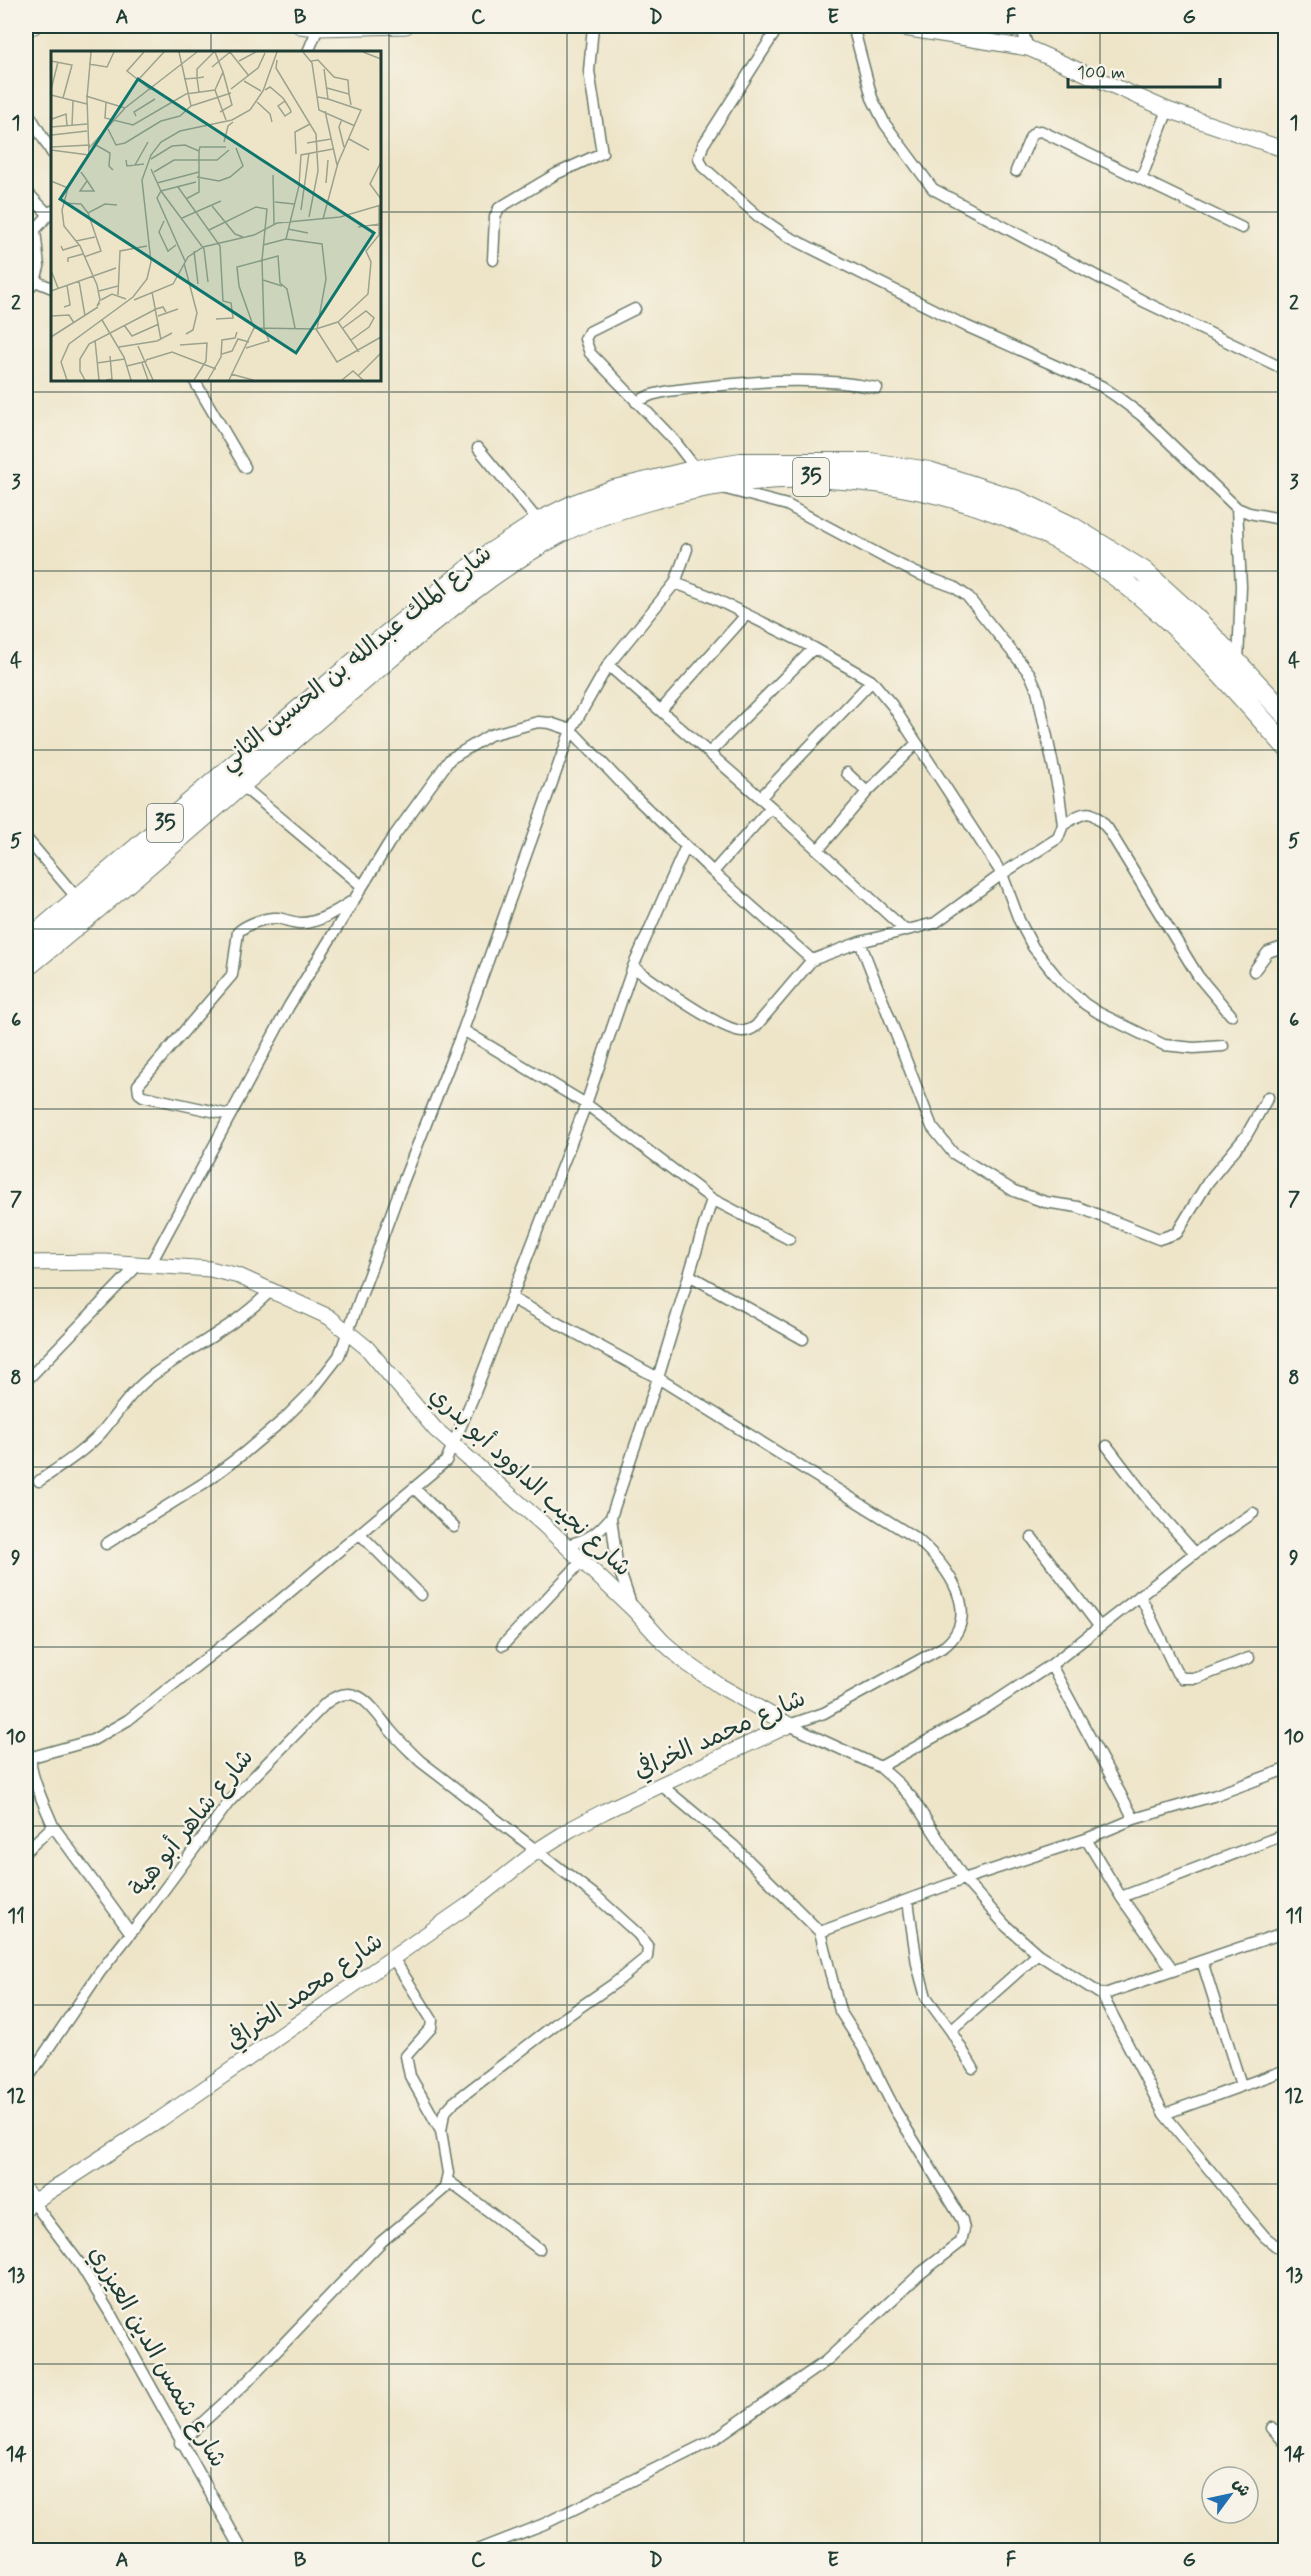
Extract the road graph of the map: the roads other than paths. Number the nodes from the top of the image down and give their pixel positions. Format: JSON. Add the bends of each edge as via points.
{"nodes":[{"id":1,"x":34,"y":26,"type":"edge"},
{"id":2,"x":300,"y":26,"type":"edge"},
{"id":3,"x":406,"y":26,"type":"edge"},
{"id":4,"x":593,"y":26,"type":"edge"},
{"id":5,"x":780,"y":26,"type":"edge"},
{"id":6,"x":853,"y":26,"type":"edge"},
{"id":7,"x":891,"y":26,"type":"edge"},
{"id":8,"x":1021,"y":26,"type":"edge"},
{"id":9,"x":26,"y":28,"type":"edge"},
{"id":10,"x":318,"y":28,"type":"junction"},
{"id":11,"x":1028,"y":48,"type":"junction"},
{"id":12,"x":308,"y":51,"type":"edge"},
{"id":13,"x":26,"y":109,"type":"edge"},
{"id":14,"x":1168,"y":110,"type":"junction"},
{"id":15,"x":1286,"y":150,"type":"edge"},
{"id":16,"x":51,"y":151,"type":"edge"},
{"id":17,"x":1016,"y":171,"type":"dead end"},
{"id":18,"x":1141,"y":179,"type":"junction"},
{"id":19,"x":26,"y":191,"type":"edge"},
{"id":20,"x":50,"y":213,"type":"edge"},
{"id":21,"x":1242,"y":228,"type":"dead end"},
{"id":22,"x":493,"y":260,"type":"dead end"},
{"id":23,"x":35,"y":281,"type":"junction"},
{"id":24,"x":51,"y":288,"type":"edge"},
{"id":25,"x":26,"y":292,"type":"edge"},
{"id":26,"x":635,"y":309,"type":"dead end"},
{"id":27,"x":1286,"y":370,"type":"edge"},
{"id":28,"x":195,"y":381,"type":"edge"},
{"id":29,"x":877,"y":388,"type":"dead end"},
{"id":30,"x":636,"y":402,"type":"junction"},
{"id":31,"x":478,"y":448,"type":"dead end"},
{"id":32,"x":245,"y":467,"type":"dead end"},
{"id":33,"x":697,"y":470,"type":"junction"},
{"id":34,"x":710,"y":484,"type":"junction"},
{"id":35,"x":1237,"y":508,"type":"junction"},
{"id":36,"x":1286,"y":520,"type":"edge"},
{"id":37,"x":539,"y":522,"type":"junction"},
{"id":38,"x":687,"y":549,"type":"dead end"},
{"id":39,"x":675,"y":583,"type":"junction"},
{"id":40,"x":746,"y":615,"type":"junction"},
{"id":41,"x":814,"y":648,"type":"junction"},
{"id":42,"x":1238,"y":664,"type":"junction"},
{"id":43,"x":608,"y":665,"type":"junction"},
{"id":44,"x":872,"y":681,"type":"junction"},
{"id":45,"x":661,"y":710,"type":"junction"},
{"id":46,"x":311,"y":712,"type":"junction"},
{"id":47,"x":1286,"y":715,"type":"edge"},
{"id":48,"x":571,"y":730,"type":"junction"},
{"id":49,"x":278,"y":740,"type":"junction"},
{"id":50,"x":917,"y":743,"type":"junction"},
{"id":51,"x":1286,"y":746,"type":"edge"},
{"id":52,"x":709,"y":753,"type":"junction"},
{"id":53,"x":847,"y":773,"type":"dead end"},
{"id":54,"x":240,"y":784,"type":"junction"},
{"id":55,"x":867,"y":792,"type":"junction"},
{"id":56,"x":760,"y":798,"type":"junction"},
{"id":57,"x":771,"y":807,"type":"junction"},
{"id":58,"x":1062,"y":825,"type":"junction"},
{"id":59,"x":26,"y":838,"type":"edge"},
{"id":60,"x":686,"y":846,"type":"junction"},
{"id":61,"x":818,"y":850,"type":"junction"},
{"id":62,"x":713,"y":872,"type":"junction"},
{"id":63,"x":1002,"y":874,"type":"junction"},
{"id":64,"x":362,"y":886,"type":"junction"},
{"id":65,"x":77,"y":898,"type":"junction"},
{"id":66,"x":355,"y":899,"type":"junction"},
{"id":67,"x":905,"y":930,"type":"junction"},
{"id":68,"x":860,"y":942,"type":"junction"},
{"id":69,"x":26,"y":943,"type":"edge"},
{"id":70,"x":1286,"y":946,"type":"edge"},
{"id":71,"x":812,"y":960,"type":"junction"},
{"id":72,"x":26,"y":967,"type":"edge"},
{"id":73,"x":633,"y":967,"type":"junction"},
{"id":74,"x":1254,"y":970,"type":"dead end"},
{"id":75,"x":1231,"y":1015,"type":"dead end"},
{"id":76,"x":463,"y":1030,"type":"junction"},
{"id":77,"x":1223,"y":1046,"type":"dead end"},
{"id":78,"x":1268,"y":1097,"type":"dead end"},
{"id":79,"x":586,"y":1104,"type":"junction"},
{"id":80,"x":230,"y":1114,"type":"junction"},
{"id":81,"x":712,"y":1200,"type":"junction"},
{"id":82,"x":789,"y":1239,"type":"dead end"},
{"id":83,"x":26,"y":1263,"type":"edge"},
{"id":84,"x":144,"y":1265,"type":"junction"},
{"id":85,"x":689,"y":1275,"type":"junction"},
{"id":86,"x":272,"y":1289,"type":"junction"},
{"id":87,"x":511,"y":1298,"type":"junction"},
{"id":88,"x":348,"y":1330,"type":"junction"},
{"id":89,"x":803,"y":1339,"type":"dead end"},
{"id":90,"x":658,"y":1378,"type":"junction"},
{"id":91,"x":26,"y":1380,"type":"edge"},
{"id":92,"x":1107,"y":1446,"type":"dead end"},
{"id":93,"x":453,"y":1447,"type":"junction"},
{"id":94,"x":39,"y":1481,"type":"dead end"},
{"id":95,"x":415,"y":1489,"type":"junction"},
{"id":96,"x":1253,"y":1513,"type":"dead end"},
{"id":97,"x":612,"y":1517,"type":"junction"},
{"id":98,"x":454,"y":1527,"type":"dead end"},
{"id":99,"x":360,"y":1534,"type":"junction"},
{"id":100,"x":1032,"y":1538,"type":"dead end"},
{"id":101,"x":106,"y":1544,"type":"dead end"},
{"id":102,"x":566,"y":1545,"type":"junction"},
{"id":103,"x":1195,"y":1553,"type":"junction"},
{"id":104,"x":582,"y":1561,"type":"junction"},
{"id":105,"x":421,"y":1595,"type":"dead end"},
{"id":106,"x":1140,"y":1595,"type":"junction"},
{"id":107,"x":633,"y":1609,"type":"junction"},
{"id":108,"x":1099,"y":1626,"type":"junction"},
{"id":109,"x":503,"y":1645,"type":"dead end"},
{"id":110,"x":1249,"y":1658,"type":"dead end"},
{"id":111,"x":1051,"y":1665,"type":"junction"},
{"id":112,"x":789,"y":1725,"type":"junction"},
{"id":113,"x":880,"y":1767,"type":"junction"},
{"id":114,"x":1286,"y":1769,"type":"edge"},
{"id":115,"x":661,"y":1785,"type":"junction"},
{"id":116,"x":1134,"y":1819,"type":"junction"},
{"id":117,"x":53,"y":1826,"type":"junction"},
{"id":118,"x":1286,"y":1834,"type":"edge"},
{"id":119,"x":1086,"y":1839,"type":"junction"},
{"id":120,"x":538,"y":1850,"type":"junction"},
{"id":121,"x":26,"y":1851,"type":"edge"},
{"id":122,"x":964,"y":1879,"type":"junction"},
{"id":123,"x":1121,"y":1897,"type":"junction"},
{"id":124,"x":908,"y":1901,"type":"junction"},
{"id":125,"x":130,"y":1932,"type":"junction"},
{"id":126,"x":820,"y":1932,"type":"junction"},
{"id":127,"x":1286,"y":1932,"type":"edge"},
{"id":128,"x":1038,"y":1954,"type":"junction"},
{"id":129,"x":393,"y":1958,"type":"junction"},
{"id":130,"x":1202,"y":1961,"type":"junction"},
{"id":131,"x":1173,"y":1970,"type":"junction"},
{"id":132,"x":1102,"y":1995,"type":"junction"},
{"id":133,"x":951,"y":2031,"type":"junction"},
{"id":134,"x":973,"y":2068,"type":"dead end"},
{"id":135,"x":1286,"y":2070,"type":"edge"},
{"id":136,"x":26,"y":2081,"type":"edge"},
{"id":137,"x":1242,"y":2085,"type":"junction"},
{"id":138,"x":1164,"y":2114,"type":"junction"},
{"id":139,"x":441,"y":2131,"type":"junction"},
{"id":140,"x":447,"y":2180,"type":"junction"},
{"id":141,"x":28,"y":2202,"type":"edge"},
{"id":142,"x":539,"y":2249,"type":"dead end"},
{"id":143,"x":1286,"y":2254,"type":"edge"},
{"id":144,"x":1272,"y":2428,"type":"dead end"},
{"id":145,"x":180,"y":2443,"type":"junction"},
{"id":146,"x":1286,"y":2444,"type":"edge"},
{"id":147,"x":242,"y":2550,"type":"edge"},
{"id":148,"x":477,"y":2550,"type":"edge"}],
"edges":[{"from":1,"to":9,"type":"street"},
{"from":2,"to":10,"type":"street"},
{"from":3,"to":10,"type":"street"},
{"from":4,"to":22,"type":"street","via":[[589,71],[602,153],[556,174],[499,208]]},
{"from":5,"to":35,"type":"street","via":[[703,145],[699,158],[703,167],[759,217],[788,236],[966,326],[1101,386],[1141,415]]},
{"from":6,"to":27,"type":"street","via":[[872,98],[885,124],[933,189],[1145,302]]},
{"from":7,"to":11,"type":"street"},
{"from":8,"to":11,"type":"street"},
{"from":10,"to":12,"type":"street"},
{"from":11,"to":14,"type":"street"},
{"from":13,"to":16,"type":"street"},
{"from":14,"to":15,"type":"street"},
{"from":14,"to":18,"type":"street"},
{"from":17,"to":18,"type":"street","via":[[1031,136],[1041,131]]},
{"from":18,"to":21,"type":"street"},
{"from":19,"to":20,"type":"street"},
{"from":20,"to":23,"type":"street","via":[[35,230],[39,267]]},
{"from":23,"to":24,"type":"street"},
{"from":23,"to":25,"type":"street"},
{"from":26,"to":30,"type":"street","via":[[597,326],[585,339],[590,352]]},
{"from":28,"to":32,"type":"street"},
{"from":29,"to":30,"type":"street","via":[[842,381],[786,380],[668,392]]},
{"from":30,"to":33,"type":"street"},
{"from":31,"to":37,"type":"street"},
{"from":33,"to":37,"type":"highway","name":"شارع الملك عبدالله بن الحسين الثاني","number":"35","via":[[610,491]]},
{"from":33,"to":42,"type":"highway","name":"شارع الملك عبدالله بن الحسين الثاني","number":"35","via":[[741,463],[870,463],[929,472],[1018,501],[1072,527],[1143,571]]},
{"from":34,"to":46,"type":"highway","name":"شارع الملك عبدالله بن الحسين الثاني","number":"35","via":[[607,512],[556,535]]},
{"from":34,"to":51,"type":"highway","name":"شارع الملك عبدالله بن الحسين الثاني","number":"35","via":[[793,477],[877,481],[943,494],[1013,517],[1123,582],[1155,608]]},
{"from":34,"to":58,"type":"street","via":[[787,505],[967,596],[1030,674],[1037,690]]},
{"from":35,"to":36,"type":"street"},
{"from":35,"to":42,"type":"street","via":[[1241,586]]},
{"from":37,"to":46,"type":"highway","name":"شارع الملك عبدالله بن الحسين الثاني","number":"35","via":[[479,561],[382,639]]},
{"from":38,"to":39,"type":"street"},
{"from":39,"to":40,"type":"street"},
{"from":39,"to":43,"type":"street"},
{"from":40,"to":41,"type":"street"},
{"from":40,"to":45,"type":"street"},
{"from":41,"to":44,"type":"street"},
{"from":41,"to":52,"type":"street"},
{"from":42,"to":47,"type":"highway","name":"شارع الملك عبدالله بن الحسين الثاني","number":"35"},
{"from":43,"to":45,"type":"street"},
{"from":43,"to":48,"type":"street"},
{"from":44,"to":50,"type":"street"},
{"from":44,"to":56,"type":"street"},
{"from":45,"to":52,"type":"street"},
{"from":46,"to":49,"type":"highway","name":"شارع الملك عبدالله بن الحسين الثاني","number":"35"},
{"from":48,"to":60,"type":"street"},
{"from":48,"to":64,"type":"street","via":[[550,723],[526,725],[490,735],[450,759],[388,843]]},
{"from":48,"to":76,"type":"street"},
{"from":49,"to":54,"type":"highway","name":"شارع الملك عبدالله بن الحسين الثاني","number":"35"},
{"from":49,"to":65,"type":"highway","name":"شارع الملك عبدالله بن الحسين الثاني","number":"35"},
{"from":50,"to":55,"type":"street"},
{"from":50,"to":63,"type":"street"},
{"from":52,"to":56,"type":"street"},
{"from":53,"to":55,"type":"street"},
{"from":54,"to":64,"type":"street"},
{"from":54,"to":72,"type":"highway","name":"شارع الملك عبدالله بن الحسين الثاني","number":"35"},
{"from":55,"to":61,"type":"street"},
{"from":56,"to":57,"type":"street"},
{"from":57,"to":61,"type":"street"},
{"from":57,"to":62,"type":"street"},
{"from":58,"to":63,"type":"street","via":[[1053,843]]},
{"from":58,"to":75,"type":"street","via":[[1084,812],[1099,818],[1198,976]]},
{"from":59,"to":65,"type":"street"},
{"from":60,"to":62,"type":"street"},
{"from":60,"to":73,"type":"street"},
{"from":61,"to":67,"type":"street"},
{"from":62,"to":71,"type":"street"},
{"from":63,"to":67,"type":"street","via":[[945,918]]},
{"from":63,"to":77,"type":"street","via":[[1033,947],[1085,1004],[1164,1045]]},
{"from":64,"to":66,"type":"street"},
{"from":65,"to":69,"type":"highway","name":"شارع الملك عبدالله بن الحسين الثاني","number":"35"},
{"from":66,"to":80,"type":"street","via":[[289,1006]]},
{"from":66,"to":80,"type":"street","via":[[309,922],[276,918],[245,926],[238,932],[232,975],[138,1085],[143,1096]]},
{"from":67,"to":68,"type":"street"},
{"from":68,"to":71,"type":"street"},
{"from":68,"to":78,"type":"street","via":[[932,1126],[953,1153],[1014,1191],[1045,1202],[1078,1207],[1158,1239],[1168,1238],[1177,1233],[1208,1182],[1246,1137]]},
{"from":70,"to":74,"type":"street","via":[[1268,952]]},
{"from":71,"to":73,"type":"street","via":[[756,1026],[743,1031],[692,1006]]},
{"from":73,"to":79,"type":"street"},
{"from":76,"to":79,"type":"street"},
{"from":76,"to":88,"type":"street"},
{"from":79,"to":81,"type":"street"},
{"from":79,"to":87,"type":"street"},
{"from":80,"to":84,"type":"street"},
{"from":81,"to":82,"type":"street"},
{"from":81,"to":85,"type":"street"},
{"from":83,"to":84,"type":"street","name":"شارع نجيب الداوود أبو بدري"},
{"from":84,"to":86,"type":"street","name":"شارع نجيب الداوود أبو بدري","via":[[227,1272]]},
{"from":84,"to":91,"type":"street"},
{"from":85,"to":89,"type":"street"},
{"from":85,"to":90,"type":"street"},
{"from":86,"to":88,"type":"street","name":"شارع نجيب الداوود أبو بدري"},
{"from":86,"to":94,"type":"street","via":[[242,1316],[153,1374],[128,1397],[100,1434]]},
{"from":87,"to":90,"type":"street","name":"شارع محمد الخرافي"},
{"from":87,"to":93,"type":"street"},
{"from":88,"to":93,"type":"street","name":"شارع نجيب الداوود أبو بدري"},
{"from":88,"to":101,"type":"street","via":[[333,1366],[283,1420],[204,1484]]},
{"from":90,"to":97,"type":"street"},
{"from":90,"to":112,"type":"street","name":"شارع محمد الخرافي","via":[[917,1539],[937,1557],[960,1600],[961,1621],[956,1636],[945,1646],[824,1713]]},
{"from":92,"to":103,"type":"street"},
{"from":93,"to":95,"type":"street","via":[[446,1461]]},
{"from":93,"to":102,"type":"street","name":"شارع نجيب الداوود أبو بدري"},
{"from":95,"to":98,"type":"street"},
{"from":95,"to":99,"type":"street"},
{"from":96,"to":103,"type":"street"},
{"from":97,"to":102,"type":"street","via":[[583,1542]]},
{"from":97,"to":107,"type":"street","via":[[617,1563]]},
{"from":99,"to":105,"type":"street"},
{"from":99,"to":117,"type":"street","via":[[120,1726],[93,1740],[32,1757],[32,1772]]},
{"from":100,"to":108,"type":"street"},
{"from":102,"to":104,"type":"street","name":"شارع نجيب الداوود أبو بدري"},
{"from":103,"to":106,"type":"street"},
{"from":104,"to":107,"type":"street","name":"شارع نجيب الداوود أبو بدري"},
{"from":104,"to":109,"type":"street"},
{"from":106,"to":108,"type":"street"},
{"from":106,"to":110,"type":"street","via":[[1182,1678],[1197,1678]]},
{"from":107,"to":112,"type":"street","name":"شارع نجيب الداوود أبو بدري","via":[[688,1664]]},
{"from":108,"to":111,"type":"street"},
{"from":111,"to":113,"type":"street"},
{"from":111,"to":116,"type":"street"},
{"from":112,"to":113,"type":"street"},
{"from":112,"to":115,"type":"street","name":"شارع محمد الخرافي"},
{"from":113,"to":122,"type":"street","via":[[912,1798]]},
{"from":114,"to":116,"type":"street"},
{"from":115,"to":120,"type":"street","name":"شارع محمد الخرافي","via":[[604,1810]]},
{"from":115,"to":126,"type":"street","via":[[734,1846]]},
{"from":116,"to":119,"type":"street"},
{"from":117,"to":121,"type":"street"},
{"from":117,"to":125,"type":"street"},
{"from":118,"to":123,"type":"street"},
{"from":119,"to":122,"type":"street"},
{"from":119,"to":123,"type":"street"},
{"from":120,"to":125,"type":"street","name":"شارع شاهر أبو هية","via":[[420,1761],[369,1704],[360,1697],[342,1694],[326,1703],[229,1802]]},
{"from":120,"to":129,"type":"street","name":"شارع محمد الخرافي"},
{"from":120,"to":139,"type":"street","name":"شارع شاهر أبو هية","via":[[626,1923],[645,1943],[648,1954],[615,1983],[453,2103],[444,2113]]},
{"from":122,"to":124,"type":"street"},
{"from":122,"to":128,"type":"street","via":[[1006,1926]]},
{"from":123,"to":131,"type":"street"},
{"from":124,"to":126,"type":"street"},
{"from":124,"to":133,"type":"street","via":[[926,1997]]},
{"from":125,"to":136,"type":"street","name":"شارع شاهر أبو هية"},
{"from":126,"to":148,"type":"street","via":[[840,2011],[962,2220],[961,2242],[921,2273],[826,2361],[733,2427],[544,2524]]},
{"from":127,"to":130,"type":"street"},
{"from":128,"to":132,"type":"street"},
{"from":128,"to":133,"type":"street"},
{"from":129,"to":139,"type":"street","via":[[432,2020],[430,2028],[406,2056],[410,2076]]},
{"from":129,"to":141,"type":"street","name":"شارع محمد الخرافي","via":[[152,2125]]},
{"from":130,"to":131,"type":"street"},
{"from":130,"to":137,"type":"street"},
{"from":131,"to":132,"type":"street"},
{"from":132,"to":138,"type":"street"},
{"from":133,"to":134,"type":"street"},
{"from":135,"to":137,"type":"street"},
{"from":137,"to":138,"type":"street"},
{"from":138,"to":143,"type":"street","via":[[1265,2237]]},
{"from":139,"to":140,"type":"street"},
{"from":140,"to":142,"type":"street"},
{"from":140,"to":145,"type":"street","via":[[438,2196],[381,2242],[247,2382]]},
{"from":141,"to":145,"type":"street","name":"شارع شمس الدين العيزري","via":[[80,2264]]},
{"from":144,"to":146,"type":"street"},
{"from":145,"to":147,"type":"street","name":"شارع شمس الدين العيزري"}]}
